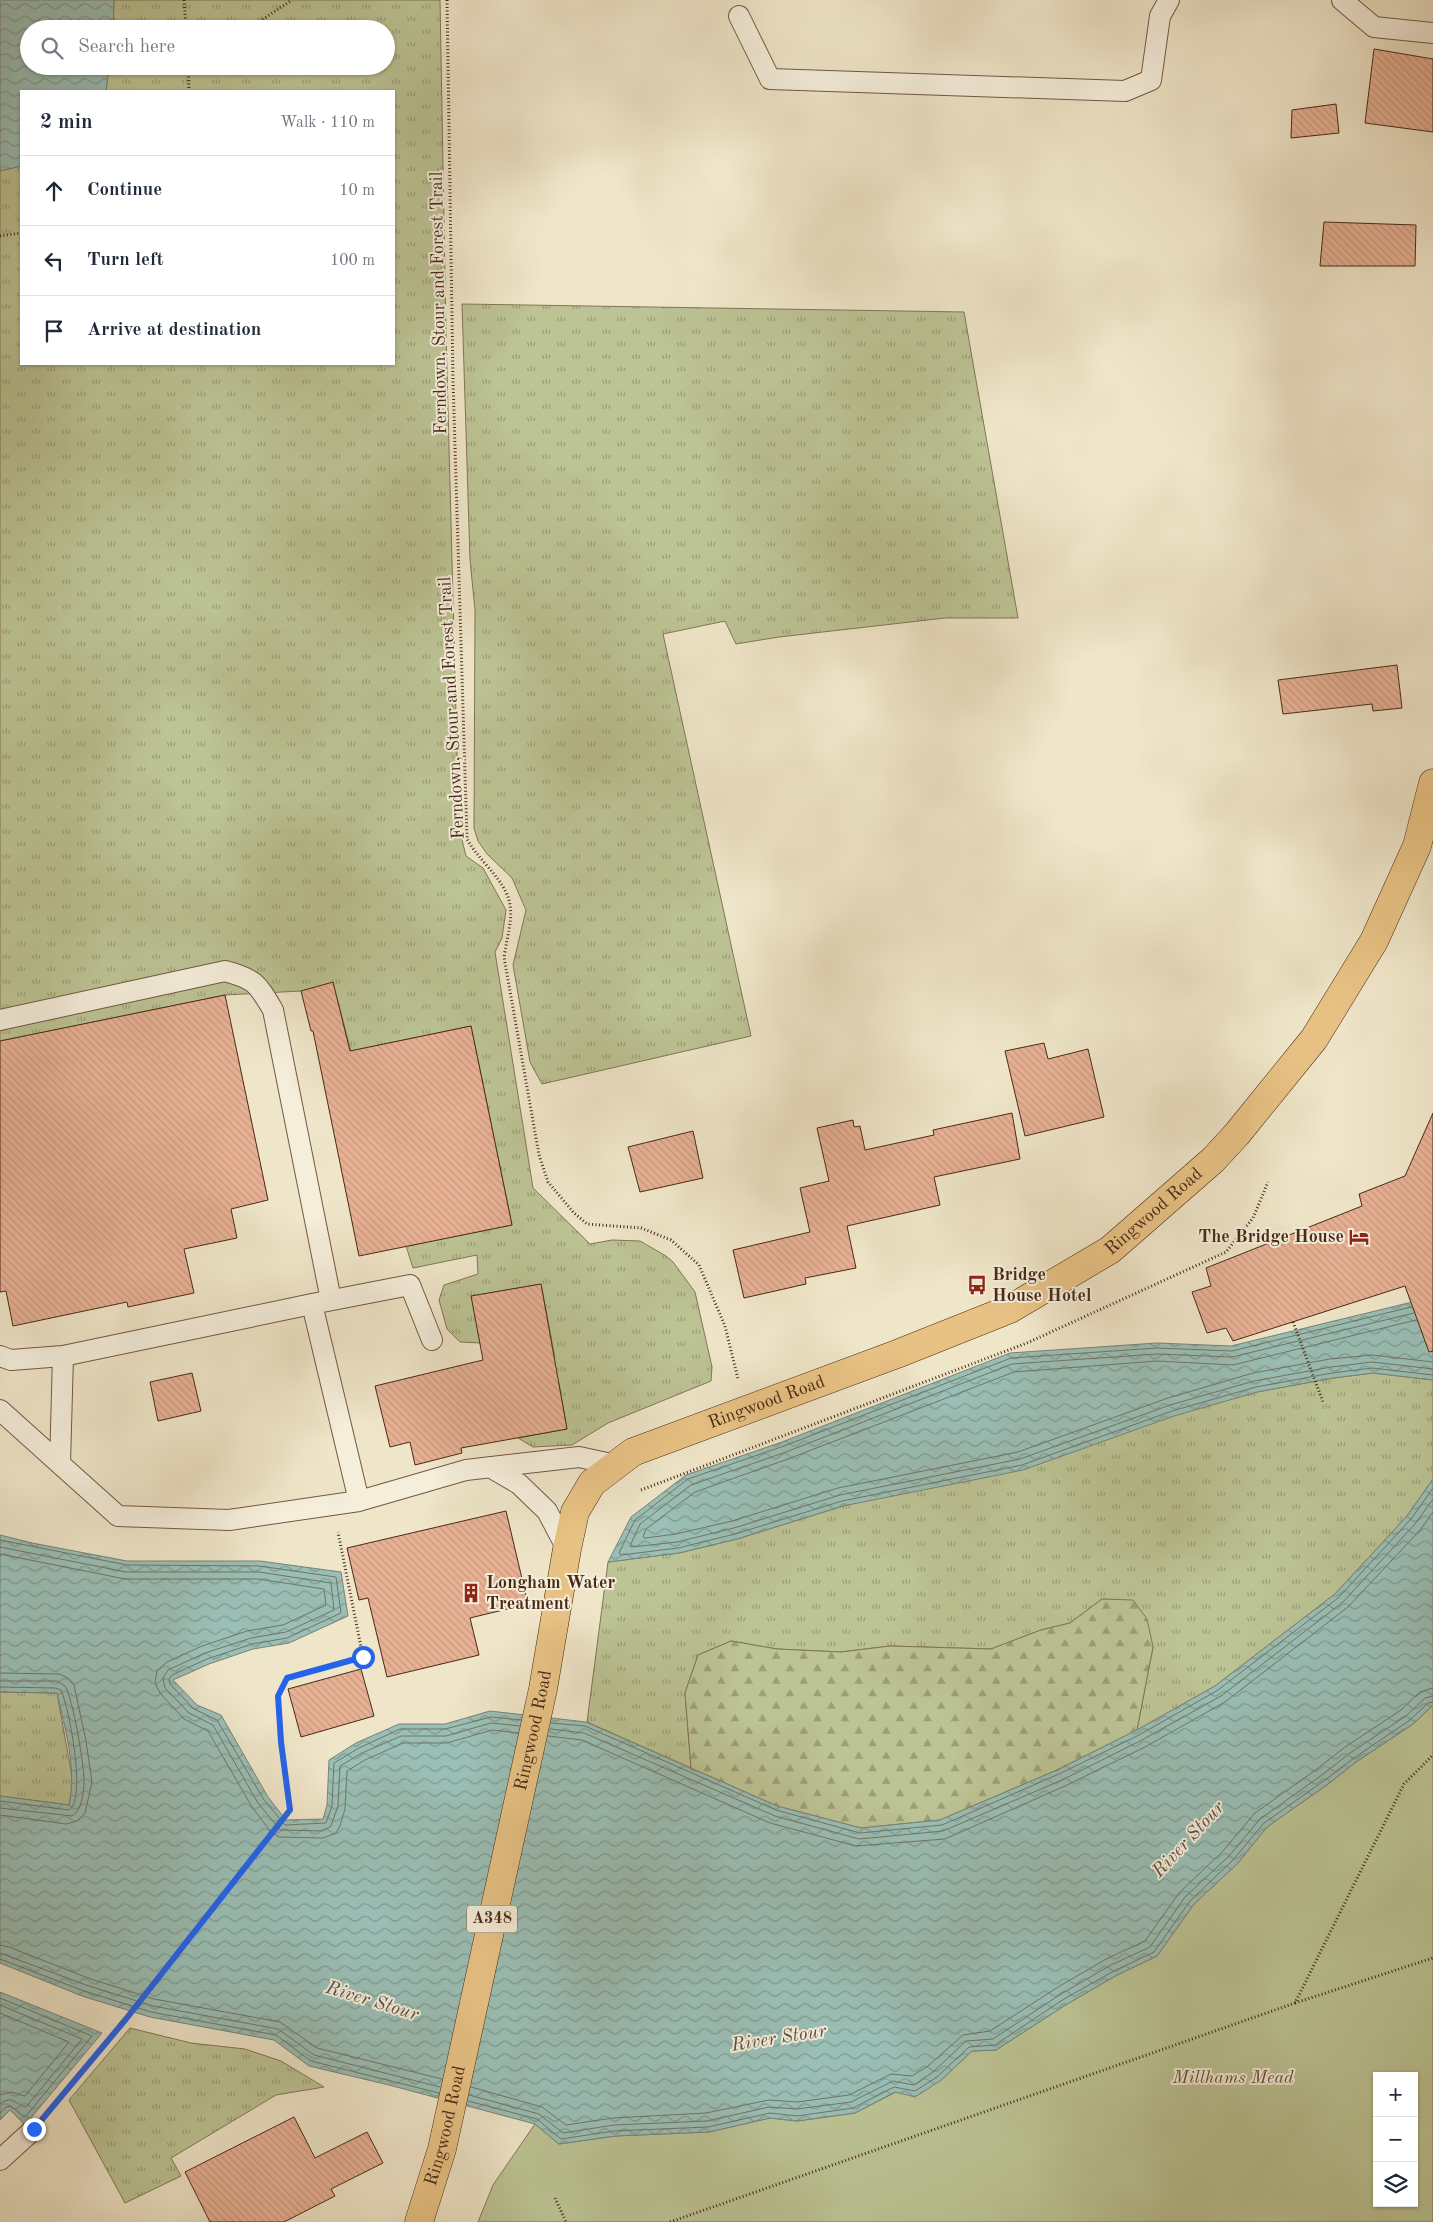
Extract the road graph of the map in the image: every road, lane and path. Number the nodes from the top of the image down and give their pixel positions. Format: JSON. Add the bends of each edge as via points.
{"nodes":[{"id":1,"x":184,"y":0,"type":"edge"},
{"id":2,"x":292,"y":0,"type":"edge"},
{"id":3,"x":447,"y":0,"type":"edge"},
{"id":4,"x":1169,"y":0,"type":"edge"},
{"id":5,"x":1342,"y":0,"type":"edge"},
{"id":6,"x":739,"y":16,"type":"dead end"},
{"id":7,"x":185,"y":20,"type":"edge"},
{"id":8,"x":262,"y":20,"type":"edge"},
{"id":9,"x":1433,"y":33,"type":"edge"},
{"id":10,"x":189,"y":75,"type":"edge"},
{"id":11,"x":190,"y":90,"type":"edge"},
{"id":12,"x":20,"y":233,"type":"edge"},
{"id":13,"x":0,"y":236,"type":"edge"},
{"id":14,"x":1433,"y":783,"type":"edge"},
{"id":15,"x":0,"y":1020,"type":"edge"},
{"id":16,"x":1268,"y":1182,"type":"dead end"},
{"id":17,"x":331,"y":1300,"type":"junction"},
{"id":18,"x":312,"y":1304,"type":"junction"},
{"id":19,"x":1293,"y":1322,"type":"dead end"},
{"id":20,"x":432,"y":1340,"type":"dead end"},
{"id":21,"x":0,"y":1356,"type":"edge"},
{"id":22,"x":63,"y":1356,"type":"junction"},
{"id":23,"x":1323,"y":1402,"type":"dead end"},
{"id":24,"x":745,"y":1409,"type":"junction"},
{"id":25,"x":0,"y":1410,"type":"edge"},
{"id":26,"x":60,"y":1464,"type":"junction"},
{"id":27,"x":616,"y":1465,"type":"junction"},
{"id":28,"x":490,"y":1467,"type":"junction"},
{"id":29,"x":639,"y":1491,"type":"dead end"},
{"id":30,"x":359,"y":1501,"type":"junction"},
{"id":31,"x":332,"y":1504,"type":"junction"},
{"id":32,"x":567,"y":1549,"type":"junction"},
{"id":33,"x":1433,"y":1755,"type":"edge"},
{"id":34,"x":1433,"y":1958,"type":"edge"},
{"id":35,"x":1295,"y":2003,"type":"junction"},
{"id":36,"x":34,"y":2129,"type":"joint"},
{"id":37,"x":0,"y":2160,"type":"edge"},
{"id":38,"x":555,"y":2198,"type":"dead end"},
{"id":39,"x":419,"y":2222,"type":"edge"},
{"id":40,"x":566,"y":2222,"type":"edge"},
{"id":41,"x":670,"y":2222,"type":"edge"}],
"edges":[{"from":1,"to":7,"type":"path"},
{"from":2,"to":8,"type":"path"},
{"from":3,"to":24,"type":"path","name":"Ferndown, Stour and Forest Trail","via":[[453,380],[468,838],[473,851],[506,888],[510,903],[510,928],[504,957],[538,1146],[548,1182],[587,1224],[641,1228],[671,1240],[699,1265],[725,1326]]},
{"from":4,"to":6,"type":"lane","via":[[1160,16],[1151,80],[1125,91],[770,79]]},
{"from":5,"to":9,"type":"lane","via":[[1374,27]]},
{"from":10,"to":11,"type":"path"},
{"from":12,"to":13,"type":"path"},
{"from":14,"to":24,"type":"highway","name":"Ringwood Road","number":"A348","via":[[1417,846],[1374,941],[1314,1039],[1206,1167],[1110,1250],[1010,1308],[897,1354]]},
{"from":15,"to":17,"type":"lane","via":[[224,971],[248,978],[273,1010]]},
{"from":16,"to":29,"type":"path","via":[[1253,1218],[1226,1252],[1027,1343]]},
{"from":17,"to":18,"type":"lane"},
{"from":17,"to":20,"type":"lane","via":[[410,1285]]},
{"from":18,"to":22,"type":"lane"},
{"from":18,"to":30,"type":"lane"},
{"from":19,"to":23,"type":"path"},
{"from":21,"to":22,"type":"lane","via":[[11,1360]]},
{"from":22,"to":26,"type":"lane"},
{"from":24,"to":27,"type":"highway","name":"Ringwood Road","number":"A348","via":[[633,1452]]},
{"from":25,"to":26,"type":"lane"},
{"from":26,"to":31,"type":"lane","via":[[118,1516],[229,1520]]},
{"from":27,"to":28,"type":"lane","via":[[579,1457]]},
{"from":27,"to":32,"type":"highway","name":"Ringwood Road","number":"A348","via":[[592,1483],[575,1512]]},
{"from":28,"to":30,"type":"lane","via":[[466,1470]]},
{"from":28,"to":32,"type":"lane","via":[[519,1484],[547,1511]]},
{"from":30,"to":31,"type":"lane"},
{"from":31,"to":36,"type":"path","via":[[363,1657],[287,1678],[278,1696],[290,1810],[126,2019]]},
{"from":32,"to":39,"type":"highway","name":"Ringwood Road","number":"A348","via":[[543,1689],[442,2149]]},
{"from":33,"to":35,"type":"path","via":[[1404,1784]]},
{"from":34,"to":35,"type":"path"},
{"from":35,"to":41,"type":"path"},
{"from":36,"to":37,"type":"lane"},
{"from":38,"to":40,"type":"path"}]}
